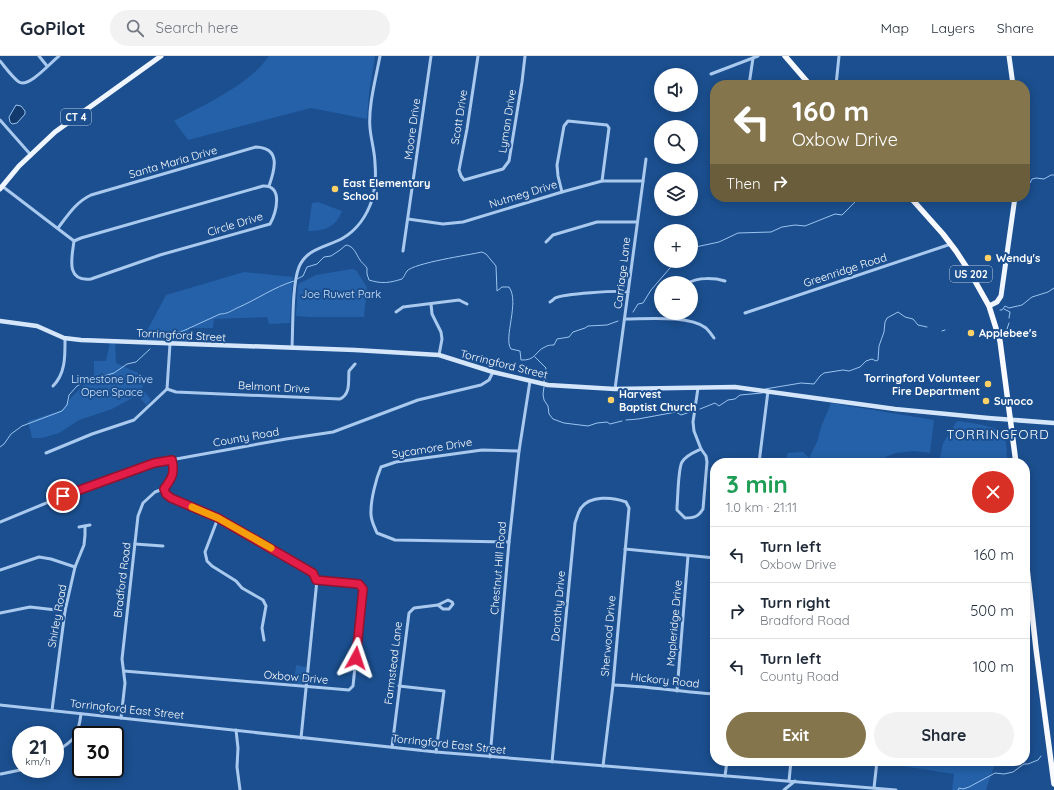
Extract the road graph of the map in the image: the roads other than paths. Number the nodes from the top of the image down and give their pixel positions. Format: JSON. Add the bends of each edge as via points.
{"nodes":[{"id":1,"x":39,"y":56,"type":"edge"},
{"id":2,"x":59,"y":56,"type":"edge"},
{"id":3,"x":161,"y":56,"type":"edge"},
{"id":4,"x":380,"y":56,"type":"edge"},
{"id":5,"x":431,"y":56,"type":"edge"},
{"id":6,"x":478,"y":56,"type":"edge"},
{"id":7,"x":524,"y":56,"type":"edge"},
{"id":8,"x":758,"y":56,"type":"edge"},
{"id":9,"x":785,"y":56,"type":"edge"},
{"id":10,"x":839,"y":56,"type":"edge"},
{"id":11,"x":1009,"y":56,"type":"edge"},
{"id":12,"x":753,"y":58,"type":"junction"},
{"id":13,"x":0,"y":61,"type":"edge"},
{"id":14,"x":47,"y":66,"type":"junction"},
{"id":15,"x":711,"y":74,"type":"dead end"},
{"id":16,"x":751,"y":80,"type":"edge"},
{"id":17,"x":806,"y":80,"type":"edge"},
{"id":18,"x":837,"y":80,"type":"edge"},
{"id":19,"x":1012,"y":80,"type":"edge"},
{"id":20,"x":0,"y":120,"type":"edge"},
{"id":21,"x":30,"y":154,"type":"junction"},
{"id":22,"x":646,"y":159,"type":"dead end"},
{"id":23,"x":464,"y":180,"type":"joint"},
{"id":24,"x":643,"y":180,"type":"junction"},
{"id":25,"x":602,"y":181,"type":"junction"},
{"id":26,"x":269,"y":186,"type":"junction"},
{"id":27,"x":1,"y":187,"type":"edge"},
{"id":28,"x":562,"y":192,"type":"junction"},
{"id":29,"x":914,"y":202,"type":"edge"},
{"id":30,"x":1014,"y":202,"type":"edge"},
{"id":31,"x":408,"y":219,"type":"junction"},
{"id":32,"x":637,"y":222,"type":"junction"},
{"id":33,"x":58,"y":228,"type":"junction"},
{"id":34,"x":74,"y":241,"type":"junction"},
{"id":35,"x":546,"y":242,"type":"dead end"},
{"id":36,"x":951,"y":244,"type":"junction"},
{"id":37,"x":403,"y":251,"type":"dead end"},
{"id":38,"x":698,"y":280,"type":"edge"},
{"id":39,"x":725,"y":281,"type":"dead end"},
{"id":40,"x":628,"y":292,"type":"junction"},
{"id":41,"x":550,"y":302,"type":"dead end"},
{"id":42,"x":431,"y":304,"type":"junction"},
{"id":43,"x":467,"y":304,"type":"dead end"},
{"id":44,"x":989,"y":306,"type":"junction"},
{"id":45,"x":396,"y":312,"type":"dead end"},
{"id":46,"x":745,"y":313,"type":"dead end"},
{"id":47,"x":654,"y":318,"type":"edge"},
{"id":48,"x":625,"y":319,"type":"junction"},
{"id":49,"x":683,"y":320,"type":"edge"},
{"id":50,"x":0,"y":321,"type":"edge"},
{"id":51,"x":65,"y":338,"type":"junction"},
{"id":52,"x":714,"y":338,"type":"dead end"},
{"id":53,"x":170,"y":344,"type":"junction"},
{"id":54,"x":292,"y":349,"type":"junction"},
{"id":55,"x":439,"y":355,"type":"junction"},
{"id":56,"x":355,"y":364,"type":"dead end"},
{"id":57,"x":493,"y":372,"type":"junction"},
{"id":58,"x":530,"y":381,"type":"junction"},
{"id":59,"x":53,"y":386,"type":"dead end"},
{"id":60,"x":698,"y":388,"type":"junction"},
{"id":61,"x":166,"y":389,"type":"junction"},
{"id":62,"x":615,"y":389,"type":"junction"},
{"id":63,"x":765,"y":391,"type":"junction"},
{"id":64,"x":1011,"y":420,"type":"junction"},
{"id":65,"x":1054,"y":423,"type":"edge"},
{"id":66,"x":701,"y":449,"type":"junction"},
{"id":67,"x":519,"y":451,"type":"junction"},
{"id":68,"x":46,"y":453,"type":"dead end"},
{"id":69,"x":759,"y":458,"type":"edge"},
{"id":70,"x":1015,"y":458,"type":"edge"},
{"id":71,"x":172,"y":460,"type":"junction"},
{"id":72,"x":164,"y":489,"type":"junction"},
{"id":73,"x":629,"y":508,"type":"joint"},
{"id":74,"x":218,"y":518,"type":"junction"},
{"id":75,"x":0,"y":522,"type":"edge"},
{"id":76,"x":90,"y":525,"type":"dead end"},
{"id":77,"x":84,"y":526,"type":"junction"},
{"id":78,"x":78,"y":527,"type":"dead end"},
{"id":79,"x":508,"y":542,"type":"junction"},
{"id":80,"x":135,"y":544,"type":"junction"},
{"id":81,"x":163,"y":546,"type":"dead end"},
{"id":82,"x":625,"y":549,"type":"junction"},
{"id":83,"x":688,"y":556,"type":"junction"},
{"id":84,"x":710,"y":558,"type":"edge"},
{"id":85,"x":75,"y":567,"type":"junction"},
{"id":86,"x":0,"y":570,"type":"edge"},
{"id":87,"x":316,"y":580,"type":"junction"},
{"id":88,"x":1030,"y":595,"type":"edge"},
{"id":89,"x":438,"y":605,"type":"dead end"},
{"id":90,"x":65,"y":611,"type":"junction"},
{"id":91,"x":0,"y":613,"type":"edge"},
{"id":92,"x":264,"y":640,"type":"dead end"},
{"id":93,"x":124,"y":670,"type":"junction"},
{"id":94,"x":613,"y":685,"type":"junction"},
{"id":95,"x":399,"y":686,"type":"junction"},
{"id":96,"x":306,"y":687,"type":"junction"},
{"id":97,"x":677,"y":691,"type":"junction"},
{"id":98,"x":710,"y":694,"type":"edge"},
{"id":99,"x":0,"y":705,"type":"edge"},
{"id":100,"x":52,"y":710,"type":"junction"},
{"id":101,"x":81,"y":714,"type":"junction"},
{"id":102,"x":121,"y":718,"type":"junction"},
{"id":103,"x":236,"y":730,"type":"junction"},
{"id":104,"x":301,"y":738,"type":"junction"},
{"id":105,"x":64,"y":746,"type":"edge"},
{"id":106,"x":392,"y":747,"type":"junction"},
{"id":107,"x":436,"y":752,"type":"junction"},
{"id":108,"x":490,"y":757,"type":"junction"},
{"id":109,"x":552,"y":762,"type":"junction"},
{"id":110,"x":603,"y":766,"type":"junction"},
{"id":111,"x":726,"y":766,"type":"edge"},
{"id":112,"x":790,"y":766,"type":"edge"},
{"id":113,"x":876,"y":766,"type":"edge"},
{"id":114,"x":12,"y":772,"type":"edge"},
{"id":115,"x":1,"y":774,"type":"edge"},
{"id":116,"x":725,"y":776,"type":"junction"},
{"id":117,"x":789,"y":781,"type":"junction"},
{"id":118,"x":795,"y":781,"type":"junction"},
{"id":119,"x":1054,"y":784,"type":"edge"},
{"id":120,"x":874,"y":788,"type":"junction"},
{"id":121,"x":240,"y":790,"type":"edge"},
{"id":122,"x":784,"y":790,"type":"edge"},
{"id":123,"x":892,"y":790,"type":"edge"},
{"id":124,"x":896,"y":790,"type":"edge"}],
"edges":[{"from":1,"to":14,"type":"street"},
{"from":2,"to":14,"type":"street"},
{"from":3,"to":21,"type":"main road","number":"CT 4","via":[[56,132]]},
{"from":4,"to":54,"type":"street","via":[[370,127],[375,164],[372,199],[366,215],[356,227],[342,238],[314,250],[299,267]]},
{"from":5,"to":31,"type":"street","name":"Moore Drive"},
{"from":6,"to":23,"type":"street","name":"Scott Drive","via":[[459,170]]},
{"from":7,"to":23,"type":"street","name":"Lyman Drive","via":[[509,161],[503,169]]},
{"from":8,"to":12,"type":"street"},
{"from":9,"to":17,"type":"highway"},
{"from":10,"to":18,"type":"street"},
{"from":11,"to":19,"type":"main road"},
{"from":12,"to":15,"type":"street"},
{"from":12,"to":16,"type":"street"},
{"from":13,"to":14,"type":"street","via":[[19,82],[24,83],[33,79]]},
{"from":20,"to":21,"type":"street"},
{"from":21,"to":27,"type":"main road","number":"CT 4"},
{"from":22,"to":24,"type":"street","name":"Carriage Lane"},
{"from":24,"to":25,"type":"street","name":"Nutmeg Drive"},
{"from":24,"to":32,"type":"street","name":"Carriage Lane"},
{"from":25,"to":28,"type":"street","name":"Nutmeg Drive"},
{"from":25,"to":28,"type":"street","via":[[610,128],[607,125],[568,122],[564,126],[558,165]]},
{"from":26,"to":33,"type":"street","name":"Santa Maria Drive","via":[[275,164],[274,157],[269,150],[256,147],[91,195],[72,209]]},
{"from":26,"to":34,"type":"street"},
{"from":26,"to":34,"type":"street","name":"Circle Drive","via":[[276,194],[274,215],[270,224],[160,255],[91,279],[79,278],[73,272],[71,267]]},
{"from":27,"to":33,"type":"street"},
{"from":28,"to":31,"type":"street","name":"Nutmeg Drive","via":[[463,222],[443,224]]},
{"from":29,"to":36,"type":"highway","number":"US 202"},
{"from":30,"to":44,"type":"main road","via":[[1001,296],[997,302]]},
{"from":31,"to":37,"type":"street","name":"Moore Drive"},
{"from":32,"to":35,"type":"street","via":[[597,222],[553,235]]},
{"from":32,"to":40,"type":"street","name":"Carriage Lane"},
{"from":33,"to":34,"type":"street"},
{"from":36,"to":44,"type":"highway","number":"US 202"},
{"from":36,"to":46,"type":"street","name":"Greenridge Road"},
{"from":38,"to":39,"type":"street","via":[[716,278]]},
{"from":40,"to":41,"type":"street","via":[[571,296],[556,298]]},
{"from":40,"to":48,"type":"street","name":"Carriage Lane"},
{"from":42,"to":43,"type":"street","via":[[459,300]]},
{"from":42,"to":45,"type":"street","via":[[403,307]]},
{"from":42,"to":55,"type":"street","via":[[432,314],[441,332]]},
{"from":44,"to":64,"type":"highway","number":"US 202","via":[[1000,341]]},
{"from":47,"to":48,"type":"street"},
{"from":48,"to":62,"type":"street","name":"Carriage Lane"},
{"from":49,"to":52,"type":"street","via":[[706,328]]},
{"from":50,"to":51,"type":"main road","name":"Torringford Street","via":[[37,326]]},
{"from":51,"to":53,"type":"main road","name":"Torringford Street"},
{"from":51,"to":59,"type":"street","via":[[65,362]]},
{"from":53,"to":54,"type":"main road","name":"Torringford Street"},
{"from":53,"to":61,"type":"street"},
{"from":54,"to":55,"type":"main road","name":"Torringford Street"},
{"from":55,"to":57,"type":"main road","name":"Torringford Street"},
{"from":56,"to":61,"type":"street","name":"Belmont Drive","via":[[349,371],[348,392],[340,399],[176,392]]},
{"from":57,"to":58,"type":"main road","name":"Torringford Street"},
{"from":57,"to":71,"type":"street","name":"County Road","via":[[489,380],[481,385],[418,400],[333,432]]},
{"from":58,"to":62,"type":"main road","name":"Torringford Street"},
{"from":58,"to":67,"type":"street","name":"Chestnut Hill Road"},
{"from":60,"to":62,"type":"main road","name":"Torringford Street"},
{"from":60,"to":63,"type":"main road","name":"Torringford Street","via":[[735,387]]},
{"from":60,"to":66,"type":"street","via":[[693,422]]},
{"from":61,"to":68,"type":"street","via":[[134,420]]},
{"from":63,"to":64,"type":"main road","name":"Torringford Street"},
{"from":63,"to":69,"type":"street"},
{"from":64,"to":65,"type":"main road","name":"Torringford Street"},
{"from":64,"to":70,"type":"highway","number":"US 202"},
{"from":66,"to":66,"type":"street","via":[[707,462],[703,510],[700,515],[685,518],[676,507],[682,462]]},
{"from":67,"to":79,"type":"street","name":"Chestnut Hill Road"},
{"from":67,"to":79,"type":"street","name":"Sycamore Drive","via":[[482,450],[388,464],[381,468],[378,475],[371,512],[372,523],[377,533],[395,540]]},
{"from":71,"to":72,"type":"street","name":"Bradford Road","via":[[173,476]]},
{"from":71,"to":75,"type":"street","name":"County Road","via":[[154,463],[78,490]]},
{"from":72,"to":74,"type":"street","via":[[171,498]]},
{"from":72,"to":80,"type":"street","name":"Bradford Road","via":[[155,492],[143,503],[138,516]]},
{"from":73,"to":82,"type":"street","name":"Sherwood Drive"},
{"from":73,"to":109,"type":"street","name":"Dorothy Drive","via":[[626,502],[621,500],[589,501],[581,508],[575,523]]},
{"from":74,"to":87,"type":"street","via":[[313,573]]},
{"from":74,"to":92,"type":"street","via":[[205,552],[207,561],[242,588],[263,600],[266,606],[262,628]]},
{"from":76,"to":77,"type":"street"},
{"from":77,"to":78,"type":"street"},
{"from":77,"to":85,"type":"street","name":"Shirley Road","via":[[84,545]]},
{"from":79,"to":108,"type":"street","name":"Chestnut Hill Road"},
{"from":80,"to":81,"type":"street"},
{"from":80,"to":93,"type":"street","name":"Bradford Road","via":[[122,659]]},
{"from":82,"to":83,"type":"street"},
{"from":82,"to":94,"type":"street","name":"Sherwood Drive"},
{"from":83,"to":84,"type":"street"},
{"from":83,"to":97,"type":"street","name":"Mapleridge Drive"},
{"from":85,"to":86,"type":"street","via":[[39,558]]},
{"from":85,"to":90,"type":"street","name":"Shirley Road"},
{"from":87,"to":96,"type":"street"},
{"from":87,"to":96,"type":"street","name":"Oxbow Drive","via":[[359,584],[363,589],[353,686],[349,690]]},
{"from":88,"to":119,"type":"highway"},
{"from":89,"to":95,"type":"street","name":"Farmstead Lane","via":[[414,608],[408,613]]},
{"from":90,"to":91,"type":"street","via":[[30,607]]},
{"from":90,"to":100,"type":"street","name":"Shirley Road"},
{"from":93,"to":96,"type":"street","name":"Oxbow Drive"},
{"from":93,"to":102,"type":"street","name":"Bradford Road"},
{"from":94,"to":97,"type":"street","name":"Hickory Road"},
{"from":94,"to":110,"type":"street","name":"Sherwood Drive"},
{"from":95,"to":106,"type":"street","name":"Farmstead Lane"},
{"from":95,"to":107,"type":"street","via":[[444,691]]},
{"from":96,"to":104,"type":"street"},
{"from":97,"to":98,"type":"street","name":"Hickory Road"},
{"from":99,"to":100,"type":"street","name":"Torringford East Street"},
{"from":100,"to":101,"type":"street","name":"Torringford East Street"},
{"from":101,"to":102,"type":"street","name":"Torringford East Street"},
{"from":101,"to":105,"type":"street","via":[[77,734]]},
{"from":102,"to":103,"type":"street","name":"Torringford East Street"},
{"from":103,"to":104,"type":"street","name":"Torringford East Street"},
{"from":103,"to":121,"type":"street"},
{"from":104,"to":106,"type":"street","name":"Torringford East Street"},
{"from":106,"to":107,"type":"street","name":"Torringford East Street"},
{"from":107,"to":108,"type":"street","name":"Torringford East Street"},
{"from":108,"to":109,"type":"street","name":"Torringford East Street"},
{"from":109,"to":110,"type":"street","name":"Torringford East Street"},
{"from":110,"to":116,"type":"street","name":"Torringford East Street"},
{"from":111,"to":116,"type":"street"},
{"from":112,"to":117,"type":"street"},
{"from":113,"to":120,"type":"street"},
{"from":114,"to":115,"type":"street"},
{"from":116,"to":117,"type":"street","name":"Torringford East Street"},
{"from":117,"to":118,"type":"street","name":"Torringford East Street"},
{"from":118,"to":120,"type":"street","name":"Torringford East Street"},
{"from":118,"to":122,"type":"street"},
{"from":120,"to":123,"type":"street","name":"Torringford East Street"},
{"from":123,"to":124,"type":"street","name":"Torringford East Street"}]}
